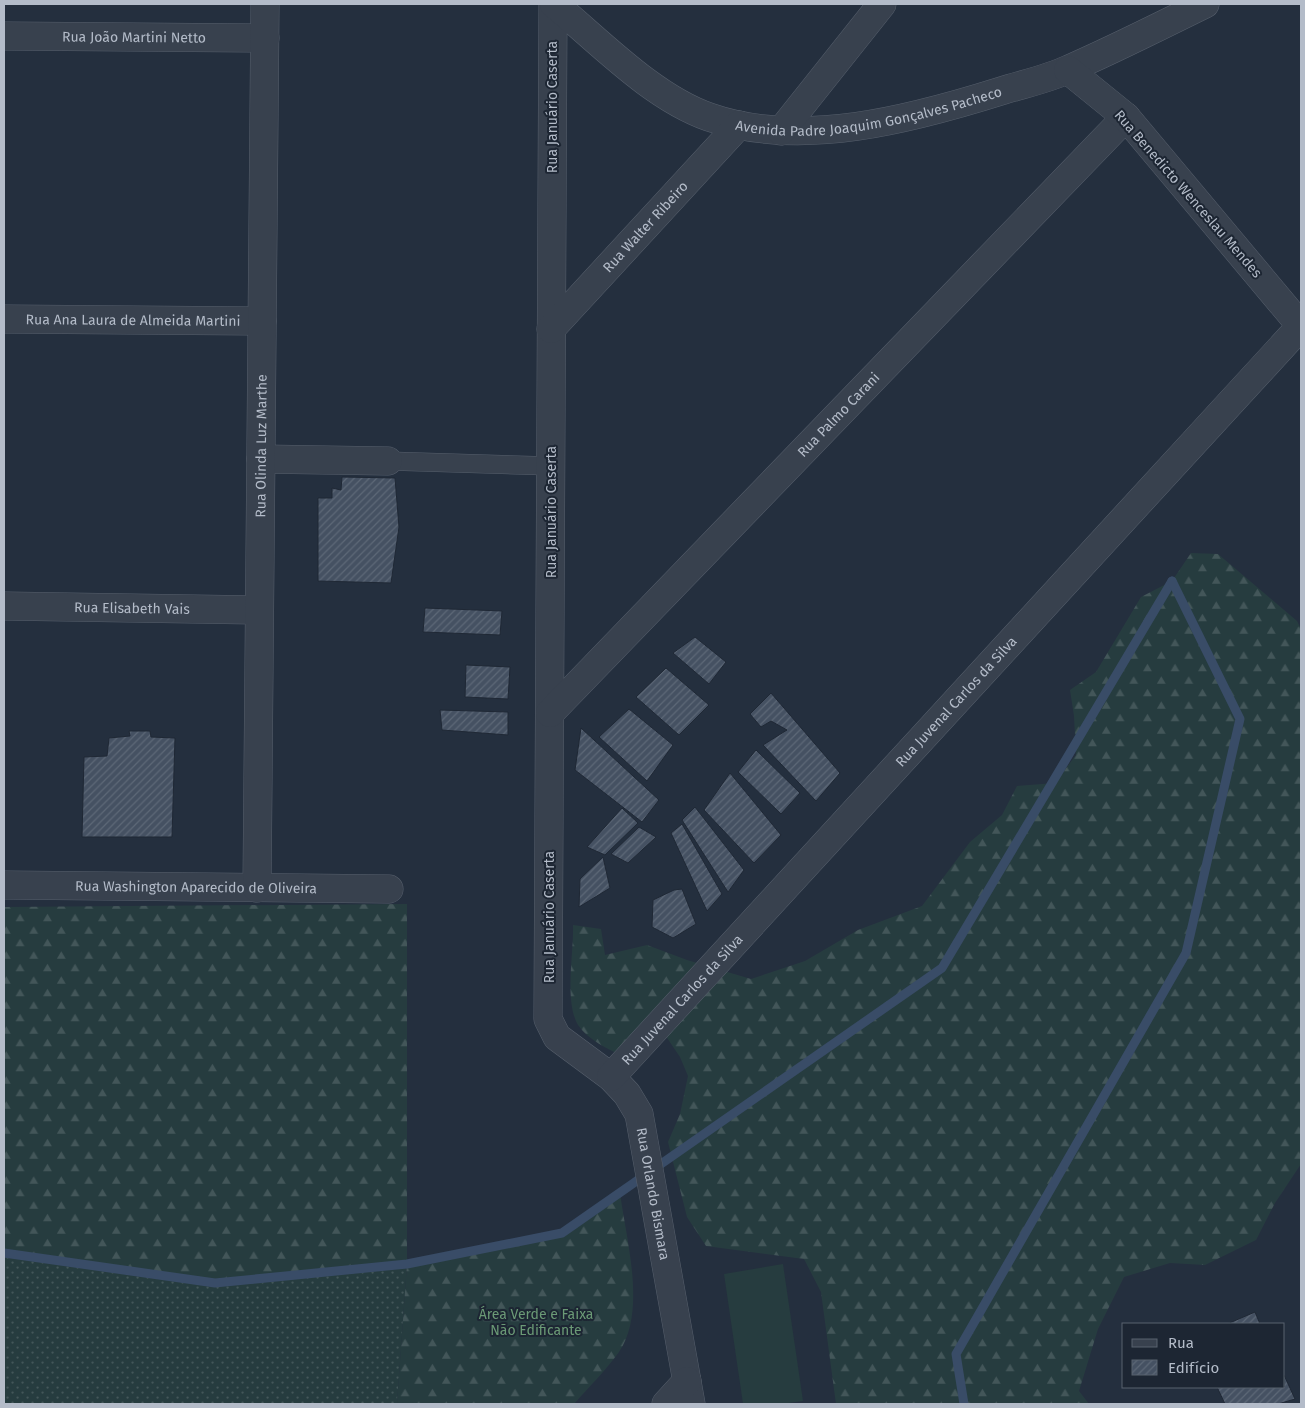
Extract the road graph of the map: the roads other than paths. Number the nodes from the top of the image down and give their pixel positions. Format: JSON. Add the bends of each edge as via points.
{"nodes":[{"id":1,"x":266,"y":4,"type":"edge"},
{"id":2,"x":554,"y":4,"type":"edge"},
{"id":3,"x":882,"y":4,"type":"edge"},
{"id":4,"x":1205,"y":4,"type":"edge"},
{"id":5,"x":4,"y":36,"type":"edge"},
{"id":6,"x":265,"y":38,"type":"junction"},
{"id":7,"x":1068,"y":70,"type":"junction"},
{"id":8,"x":1126,"y":117,"type":"junction"},
{"id":9,"x":739,"y":125,"type":"junction"},
{"id":10,"x":781,"y":131,"type":"junction"},
{"id":11,"x":4,"y":319,"type":"edge"},
{"id":12,"x":262,"y":321,"type":"junction"},
{"id":13,"x":1301,"y":326,"type":"edge"},
{"id":14,"x":551,"y":328,"type":"junction"},
{"id":15,"x":261,"y":459,"type":"junction"},
{"id":16,"x":388,"y":461,"type":"joint"},
{"id":17,"x":551,"y":466,"type":"junction"},
{"id":18,"x":4,"y":606,"type":"edge"},
{"id":19,"x":259,"y":610,"type":"junction"},
{"id":20,"x":550,"y":713,"type":"junction"},
{"id":21,"x":4,"y":885,"type":"edge"},
{"id":22,"x":257,"y":888,"type":"junction"},
{"id":23,"x":389,"y":889,"type":"dead end"},
{"id":24,"x":548,"y":1019,"type":"joint"},
{"id":25,"x":610,"y":1077,"type":"junction"},
{"id":26,"x":689,"y":1393,"type":"edge"},
{"id":27,"x":666,"y":1404,"type":"edge"}],
"edges":[{"from":1,"to":6,"type":"street","name":"Rua Olinda Luz Marthe"},
{"from":2,"to":9,"type":"street","name":"Avenida Padre Joaquim Gonçalves Pacheco","via":[[664,96],[708,117]]},
{"from":2,"to":14,"type":"street","name":"Rua Januário Caserta"},
{"from":3,"to":10,"type":"street"},
{"from":4,"to":7,"type":"street","name":"Avenida Padre Joaquim Gonçalves Pacheco"},
{"from":5,"to":6,"type":"street","name":"Rua João Martini Netto"},
{"from":6,"to":12,"type":"street","name":"Rua Olinda Luz Marthe"},
{"from":7,"to":8,"type":"street","name":"Rua Benedicto Wenceslau Mendes"},
{"from":7,"to":10,"type":"street","name":"Avenida Padre Joaquim Gonçalves Pacheco","via":[[944,109],[829,131]]},
{"from":8,"to":13,"type":"street","name":"Rua Benedicto Wenceslau Mendes"},
{"from":8,"to":20,"type":"street","name":"Rua Palmo Carani"},
{"from":9,"to":10,"type":"street","name":"Avenida Padre Joaquim Gonçalves Pacheco"},
{"from":9,"to":14,"type":"street","name":"Rua Walter Ribeiro"},
{"from":11,"to":12,"type":"street","name":"Rua Ana Laura de Almeida Martini"},
{"from":12,"to":15,"type":"street","name":"Rua Olinda Luz Marthe"},
{"from":13,"to":25,"type":"street","name":"Rua Juvenal Carlos da Silva"},
{"from":14,"to":17,"type":"street","name":"Rua Januário Caserta"},
{"from":15,"to":16,"type":"street"},
{"from":15,"to":19,"type":"street","name":"Rua Olinda Luz Marthe"},
{"from":16,"to":17,"type":"lane"},
{"from":17,"to":20,"type":"street","name":"Rua Januário Caserta"},
{"from":18,"to":19,"type":"street","name":"Rua Elisabeth Vais"},
{"from":19,"to":22,"type":"street","name":"Rua Olinda Luz Marthe"},
{"from":20,"to":24,"type":"street","name":"Rua Januário Caserta"},
{"from":21,"to":22,"type":"street","name":"Rua Washington Aparecido de Oliveira"},
{"from":22,"to":23,"type":"street","name":"Rua Washington Aparecido de Oliveira"},
{"from":24,"to":25,"type":"street","name":"Rua Orlando Bismara","via":[[557,1037]]},
{"from":25,"to":26,"type":"street","name":"Rua Orlando Bismara","via":[[627,1094],[639,1114]]},
{"from":26,"to":27,"type":"street"}]}
